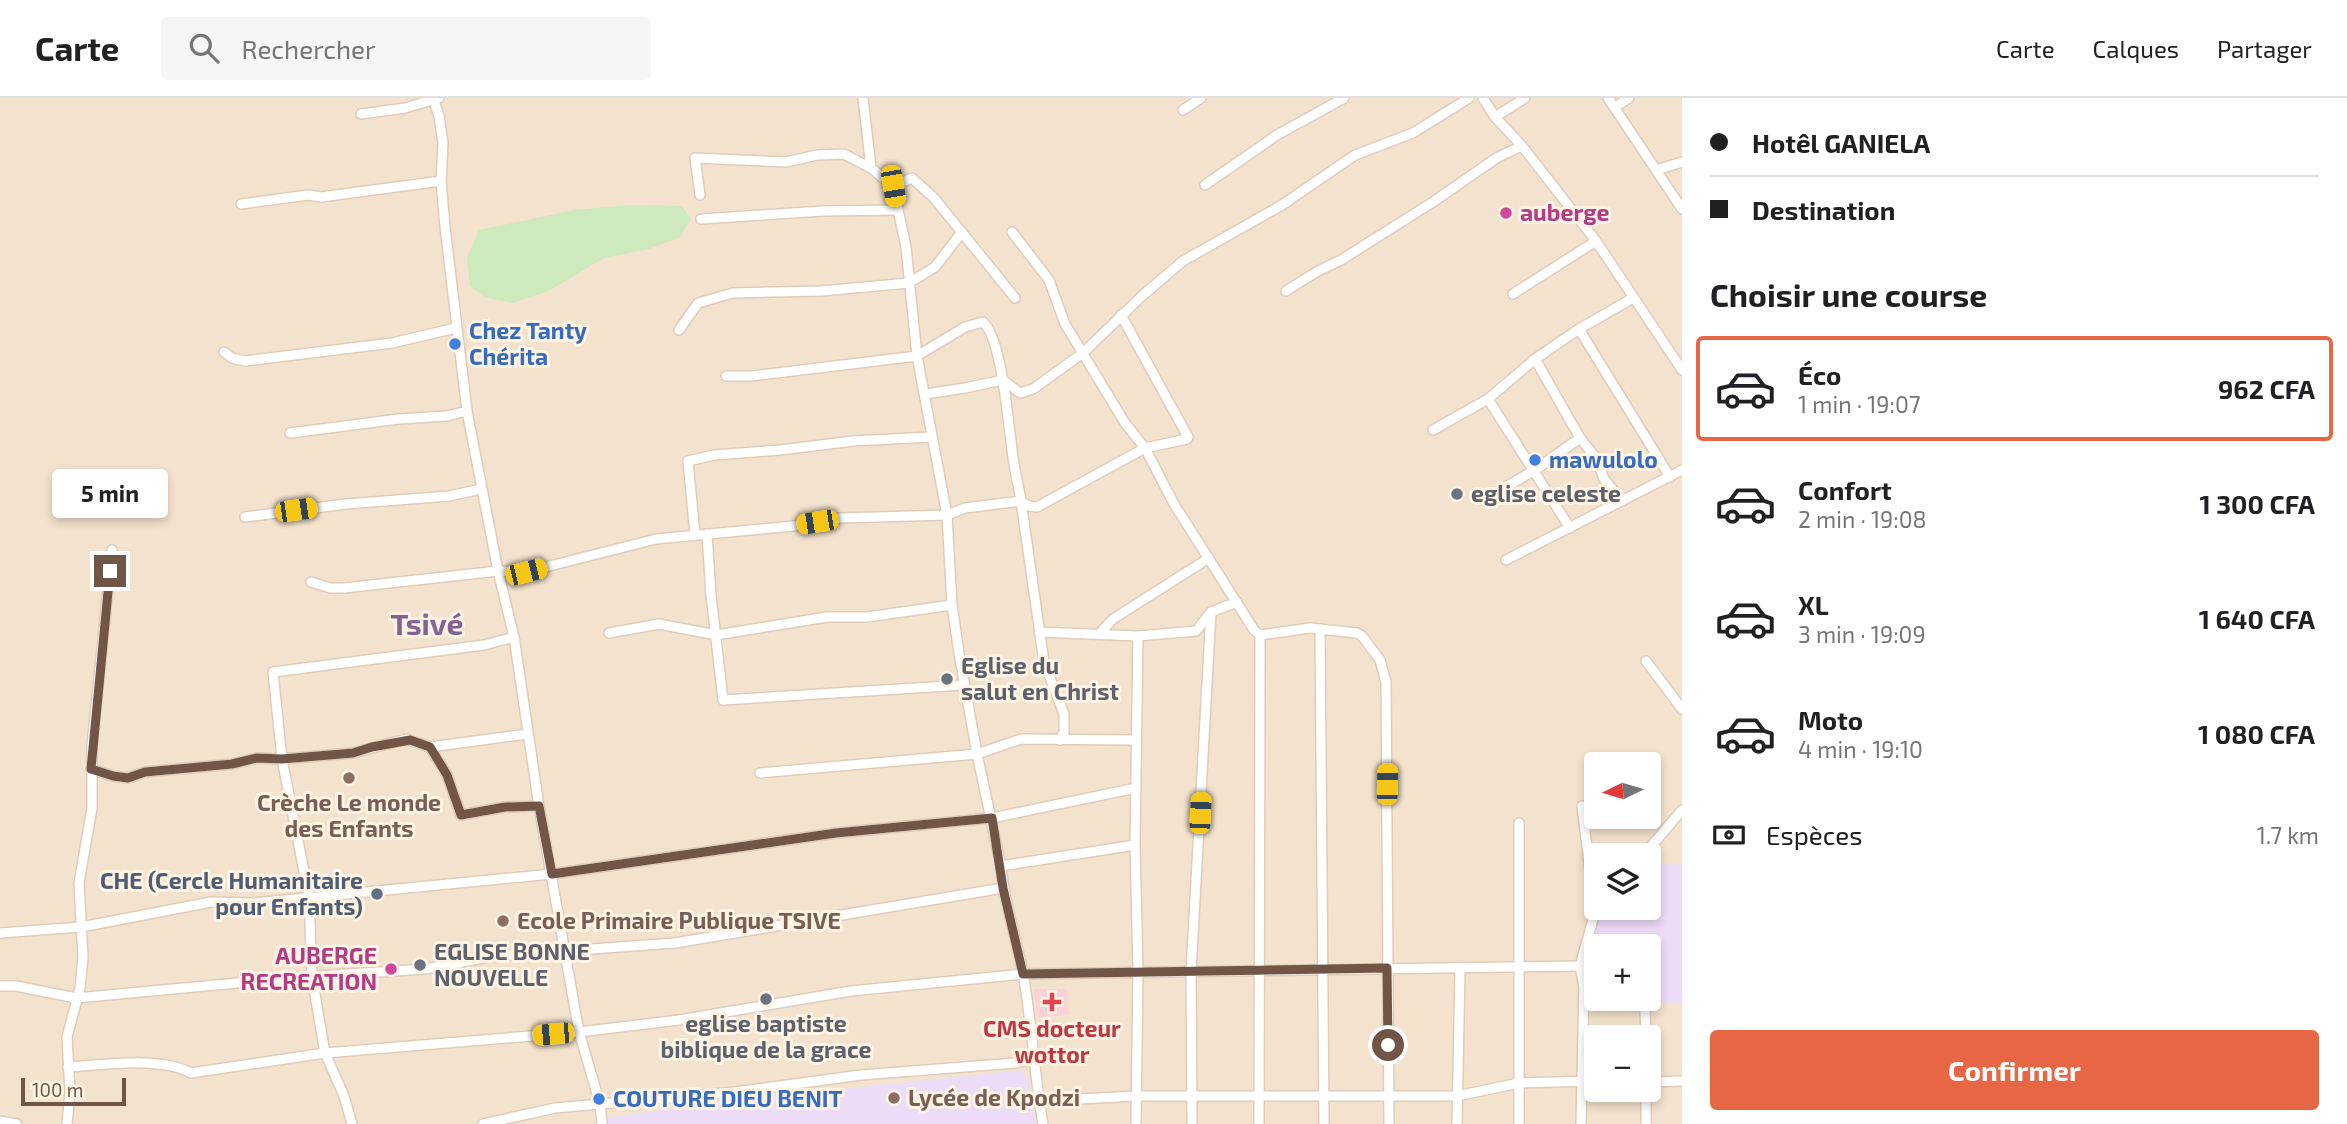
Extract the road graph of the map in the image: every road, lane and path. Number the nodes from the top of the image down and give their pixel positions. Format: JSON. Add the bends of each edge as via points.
{"nodes":[{"id":1,"x":435,"y":98,"type":"edge"},
{"id":2,"x":863,"y":98,"type":"edge"},
{"id":3,"x":1201,"y":98,"type":"edge"},
{"id":4,"x":1344,"y":98,"type":"edge"},
{"id":5,"x":1469,"y":98,"type":"edge"},
{"id":6,"x":1483,"y":98,"type":"edge"},
{"id":7,"x":1525,"y":98,"type":"edge"},
{"id":8,"x":1608,"y":98,"type":"edge"},
{"id":9,"x":1629,"y":98,"type":"edge"},
{"id":10,"x":1615,"y":107,"type":"junction"},
{"id":11,"x":1183,"y":110,"type":"dead end"},
{"id":12,"x":361,"y":114,"type":"dead end"},
{"id":13,"x":1495,"y":117,"type":"junction"},
{"id":14,"x":1522,"y":146,"type":"junction"},
{"id":15,"x":1682,"y":162,"type":"edge"},
{"id":16,"x":871,"y":168,"type":"junction"},
{"id":17,"x":1656,"y":170,"type":"junction"},
{"id":18,"x":441,"y":181,"type":"junction"},
{"id":19,"x":1205,"y":185,"type":"dead end"},
{"id":20,"x":893,"y":186,"type":"junction"},
{"id":21,"x":700,"y":195,"type":"dead end"},
{"id":22,"x":242,"y":204,"type":"dead end"},
{"id":23,"x":1682,"y":209,"type":"edge"},
{"id":24,"x":897,"y":210,"type":"junction"},
{"id":25,"x":701,"y":219,"type":"dead end"},
{"id":26,"x":962,"y":232,"type":"junction"},
{"id":27,"x":1012,"y":232,"type":"dead end"},
{"id":28,"x":1596,"y":242,"type":"junction"},
{"id":29,"x":909,"y":283,"type":"junction"},
{"id":30,"x":1286,"y":291,"type":"dead end"},
{"id":31,"x":1513,"y":294,"type":"dead end"},
{"id":32,"x":1016,"y":298,"type":"dead end"},
{"id":33,"x":1633,"y":298,"type":"junction"},
{"id":34,"x":1121,"y":315,"type":"junction"},
{"id":35,"x":456,"y":328,"type":"junction"},
{"id":36,"x":1579,"y":329,"type":"junction"},
{"id":37,"x":679,"y":330,"type":"dead end"},
{"id":38,"x":224,"y":352,"type":"dead end"},
{"id":39,"x":1083,"y":353,"type":"junction"},
{"id":40,"x":917,"y":356,"type":"junction"},
{"id":41,"x":1535,"y":359,"type":"junction"},
{"id":42,"x":1682,"y":370,"type":"edge"},
{"id":43,"x":726,"y":376,"type":"dead end"},
{"id":44,"x":1003,"y":380,"type":"junction"},
{"id":45,"x":925,"y":394,"type":"junction"},
{"id":46,"x":1488,"y":399,"type":"junction"},
{"id":47,"x":467,"y":411,"type":"junction"},
{"id":48,"x":1433,"y":430,"type":"dead end"},
{"id":49,"x":290,"y":433,"type":"dead end"},
{"id":50,"x":932,"y":437,"type":"junction"},
{"id":51,"x":1580,"y":438,"type":"junction"},
{"id":52,"x":1145,"y":448,"type":"junction"},
{"id":53,"x":1535,"y":470,"type":"junction"},
{"id":54,"x":1682,"y":470,"type":"edge"},
{"id":55,"x":1670,"y":477,"type":"junction"},
{"id":56,"x":481,"y":489,"type":"junction"},
{"id":57,"x":1483,"y":500,"type":"dead end"},
{"id":58,"x":1021,"y":501,"type":"junction"},
{"id":59,"x":1622,"y":501,"type":"junction"},
{"id":60,"x":947,"y":515,"type":"junction"},
{"id":61,"x":245,"y":517,"type":"dead end"},
{"id":62,"x":1570,"y":528,"type":"junction"},
{"id":63,"x":707,"y":534,"type":"junction"},
{"id":64,"x":695,"y":535,"type":"junction"},
{"id":65,"x":112,"y":550,"type":"dead end"},
{"id":66,"x":1209,"y":558,"type":"junction"},
{"id":67,"x":1506,"y":561,"type":"dead end"},
{"id":68,"x":498,"y":571,"type":"junction"},
{"id":69,"x":311,"y":582,"type":"dead end"},
{"id":70,"x":1237,"y":602,"type":"junction"},
{"id":71,"x":952,"y":606,"type":"junction"},
{"id":72,"x":1211,"y":612,"type":"junction"},
{"id":73,"x":1320,"y":629,"type":"junction"},
{"id":74,"x":1039,"y":632,"type":"junction"},
{"id":75,"x":609,"y":633,"type":"dead end"},
{"id":76,"x":1099,"y":634,"type":"junction"},
{"id":77,"x":716,"y":635,"type":"junction"},
{"id":78,"x":1260,"y":635,"type":"junction"},
{"id":79,"x":1138,"y":636,"type":"junction"},
{"id":80,"x":514,"y":638,"type":"junction"},
{"id":81,"x":1646,"y":661,"type":"dead end"},
{"id":82,"x":964,"y":685,"type":"junction"},
{"id":83,"x":1682,"y":709,"type":"edge"},
{"id":84,"x":527,"y":734,"type":"junction"},
{"id":85,"x":1060,"y":740,"type":"junction"},
{"id":86,"x":1136,"y":740,"type":"junction"},
{"id":87,"x":430,"y":747,"type":"junction"},
{"id":88,"x":977,"y":754,"type":"junction"},
{"id":89,"x":282,"y":759,"type":"junction"},
{"id":90,"x":91,"y":769,"type":"junction"},
{"id":91,"x":760,"y":773,"type":"dead end"},
{"id":92,"x":1136,"y":788,"type":"junction"},
{"id":93,"x":539,"y":806,"type":"junction"},
{"id":94,"x":1582,"y":806,"type":"dead end"},
{"id":95,"x":1682,"y":810,"type":"edge"},
{"id":96,"x":992,"y":818,"type":"junction"},
{"id":97,"x":1519,"y":822,"type":"dead end"},
{"id":98,"x":1587,"y":843,"type":"edge"},
{"id":99,"x":1654,"y":843,"type":"edge"},
{"id":100,"x":1135,"y":845,"type":"junction"},
{"id":101,"x":1001,"y":866,"type":"junction"},
{"id":102,"x":552,"y":874,"type":"junction"},
{"id":103,"x":1003,"y":888,"type":"junction"},
{"id":104,"x":309,"y":897,"type":"junction"},
{"id":105,"x":1593,"y":920,"type":"edge"},
{"id":106,"x":81,"y":927,"type":"junction"},
{"id":107,"x":0,"y":933,"type":"edge"},
{"id":108,"x":564,"y":951,"type":"junction"},
{"id":109,"x":1580,"y":966,"type":"junction"},
{"id":110,"x":1460,"y":967,"type":"junction"},
{"id":111,"x":1387,"y":968,"type":"junction"},
{"id":112,"x":1520,"y":968,"type":"junction"},
{"id":113,"x":1322,"y":969,"type":"junction"},
{"id":114,"x":1259,"y":970,"type":"junction"},
{"id":115,"x":1138,"y":971,"type":"junction"},
{"id":116,"x":1191,"y":971,"type":"junction"},
{"id":117,"x":1023,"y":974,"type":"junction"},
{"id":118,"x":312,"y":977,"type":"junction"},
{"id":119,"x":0,"y":986,"type":"edge"},
{"id":120,"x":1584,"y":986,"type":"joint"},
{"id":121,"x":76,"y":998,"type":"junction"},
{"id":122,"x":579,"y":1032,"type":"junction"},
{"id":123,"x":325,"y":1053,"type":"junction"},
{"id":124,"x":1033,"y":1059,"type":"junction"},
{"id":125,"x":68,"y":1067,"type":"junction"},
{"id":126,"x":1581,"y":1081,"type":"junction"},
{"id":127,"x":1661,"y":1082,"type":"edge"},
{"id":128,"x":1682,"y":1082,"type":"edge"},
{"id":129,"x":1519,"y":1083,"type":"junction"},
{"id":130,"x":1137,"y":1096,"type":"junction"},
{"id":131,"x":1323,"y":1096,"type":"junction"},
{"id":132,"x":1457,"y":1096,"type":"junction"},
{"id":133,"x":1259,"y":1097,"type":"junction"},
{"id":134,"x":1389,"y":1097,"type":"junction"},
{"id":135,"x":1192,"y":1098,"type":"junction"},
{"id":136,"x":1039,"y":1101,"type":"junction"},
{"id":137,"x":1646,"y":1102,"type":"edge"},
{"id":138,"x":600,"y":1104,"type":"junction"},
{"id":139,"x":0,"y":1121,"type":"edge"},
{"id":140,"x":17,"y":1124,"type":"edge"},
{"id":141,"x":67,"y":1124,"type":"edge"},
{"id":142,"x":352,"y":1124,"type":"edge"},
{"id":143,"x":483,"y":1124,"type":"edge"},
{"id":144,"x":601,"y":1124,"type":"edge"},
{"id":145,"x":1043,"y":1124,"type":"edge"},
{"id":146,"x":1136,"y":1124,"type":"edge"},
{"id":147,"x":1192,"y":1124,"type":"edge"},
{"id":148,"x":1259,"y":1124,"type":"edge"},
{"id":149,"x":1324,"y":1124,"type":"edge"},
{"id":150,"x":1389,"y":1124,"type":"edge"},
{"id":151,"x":1457,"y":1124,"type":"edge"},
{"id":152,"x":1519,"y":1124,"type":"edge"},
{"id":153,"x":1581,"y":1124,"type":"edge"},
{"id":154,"x":1647,"y":1124,"type":"edge"}],
"edges":[{"from":1,"to":12,"type":"street"},
{"from":1,"to":18,"type":"street","via":[[443,143]]},
{"from":2,"to":16,"type":"street"},
{"from":3,"to":11,"type":"street"},
{"from":4,"to":19,"type":"street","via":[[1277,135]]},
{"from":5,"to":34,"type":"street","via":[[1413,133],[1355,155],[1282,205],[1183,261]]},
{"from":6,"to":13,"type":"street"},
{"from":7,"to":13,"type":"street"},
{"from":8,"to":10,"type":"street"},
{"from":9,"to":10,"type":"street"},
{"from":10,"to":17,"type":"street"},
{"from":13,"to":14,"type":"street"},
{"from":14,"to":28,"type":"street"},
{"from":14,"to":30,"type":"street"},
{"from":15,"to":17,"type":"street"},
{"from":16,"to":20,"type":"street"},
{"from":16,"to":21,"type":"street","via":[[844,154],[786,162],[695,159]]},
{"from":17,"to":23,"type":"street"},
{"from":18,"to":22,"type":"street"},
{"from":18,"to":35,"type":"street"},
{"from":20,"to":24,"type":"street"},
{"from":20,"to":26,"type":"street","via":[[912,178]]},
{"from":24,"to":25,"type":"street"},
{"from":24,"to":29,"type":"street"},
{"from":26,"to":29,"type":"street","via":[[934,267]]},
{"from":26,"to":32,"type":"street"},
{"from":27,"to":39,"type":"street","via":[[1048,280],[1065,324]]},
{"from":28,"to":31,"type":"street"},
{"from":28,"to":33,"type":"street"},
{"from":29,"to":37,"type":"street","via":[[733,293],[698,303]]},
{"from":29,"to":40,"type":"street"},
{"from":33,"to":36,"type":"street"},
{"from":33,"to":42,"type":"street"},
{"from":34,"to":39,"type":"street"},
{"from":34,"to":52,"type":"street","via":[[1188,433],[1187,439]]},
{"from":35,"to":38,"type":"street","via":[[392,343],[245,361]]},
{"from":35,"to":47,"type":"street"},
{"from":36,"to":41,"type":"street"},
{"from":36,"to":55,"type":"street"},
{"from":39,"to":44,"type":"street","via":[[1027,393]]},
{"from":39,"to":52,"type":"street"},
{"from":40,"to":43,"type":"street"},
{"from":40,"to":44,"type":"street","via":[[965,327],[983,322],[993,340]]},
{"from":40,"to":45,"type":"street"},
{"from":41,"to":46,"type":"street"},
{"from":41,"to":51,"type":"street"},
{"from":44,"to":45,"type":"street"},
{"from":44,"to":58,"type":"street"},
{"from":45,"to":50,"type":"street"},
{"from":46,"to":48,"type":"street"},
{"from":46,"to":53,"type":"street"},
{"from":47,"to":49,"type":"street"},
{"from":47,"to":56,"type":"street"},
{"from":50,"to":60,"type":"street"},
{"from":50,"to":64,"type":"street","via":[[853,441],[688,461]]},
{"from":51,"to":53,"type":"street"},
{"from":51,"to":59,"type":"street"},
{"from":52,"to":58,"type":"street","via":[[1037,507]]},
{"from":52,"to":66,"type":"street"},
{"from":53,"to":57,"type":"street"},
{"from":53,"to":62,"type":"street"},
{"from":54,"to":55,"type":"street"},
{"from":55,"to":59,"type":"street"},
{"from":56,"to":61,"type":"street"},
{"from":56,"to":68,"type":"street"},
{"from":58,"to":60,"type":"street","via":[[965,508]]},
{"from":58,"to":74,"type":"street"},
{"from":59,"to":62,"type":"street"},
{"from":60,"to":63,"type":"street","via":[[840,518]]},
{"from":60,"to":71,"type":"street"},
{"from":62,"to":67,"type":"street"},
{"from":63,"to":64,"type":"street"},
{"from":63,"to":77,"type":"street"},
{"from":64,"to":68,"type":"street","via":[[656,539],[526,572]]},
{"from":65,"to":90,"type":"street"},
{"from":66,"to":70,"type":"street"},
{"from":66,"to":76,"type":"street","via":[[1113,619]]},
{"from":68,"to":69,"type":"street","via":[[344,588]]},
{"from":68,"to":80,"type":"street"},
{"from":70,"to":72,"type":"street"},
{"from":70,"to":78,"type":"street"},
{"from":71,"to":77,"type":"street","via":[[867,617],[827,617]]},
{"from":71,"to":82,"type":"street"},
{"from":72,"to":79,"type":"street","via":[[1196,631]]},
{"from":72,"to":116,"type":"street"},
{"from":73,"to":78,"type":"street"},
{"from":73,"to":111,"type":"street","via":[[1357,633],[1380,660],[1386,682]]},
{"from":73,"to":113,"type":"street"},
{"from":74,"to":76,"type":"street"},
{"from":74,"to":85,"type":"street","via":[[1044,662],[1064,713]]},
{"from":75,"to":77,"type":"street","via":[[659,624]]},
{"from":76,"to":79,"type":"street"},
{"from":77,"to":82,"type":"street","via":[[723,700]]},
{"from":78,"to":114,"type":"street"},
{"from":79,"to":86,"type":"street"},
{"from":80,"to":84,"type":"street"},
{"from":80,"to":89,"type":"street","via":[[273,672]]},
{"from":81,"to":83,"type":"street"},
{"from":82,"to":88,"type":"street"},
{"from":84,"to":87,"type":"street"},
{"from":84,"to":93,"type":"street"},
{"from":85,"to":86,"type":"street"},
{"from":85,"to":88,"type":"street","via":[[1021,739]]},
{"from":86,"to":92,"type":"street"},
{"from":87,"to":89,"type":"street","via":[[406,739],[353,753]]},
{"from":87,"to":93,"type":"street","via":[[447,775],[461,815]]},
{"from":88,"to":91,"type":"street"},
{"from":88,"to":96,"type":"street"},
{"from":89,"to":90,"type":"street","via":[[257,758],[128,778]]},
{"from":89,"to":104,"type":"street"},
{"from":90,"to":106,"type":"street","via":[[92,808],[79,883]]},
{"from":92,"to":96,"type":"street"},
{"from":92,"to":100,"type":"street"},
{"from":93,"to":102,"type":"street"},
{"from":94,"to":98,"type":"street"},
{"from":95,"to":99,"type":"street"},
{"from":96,"to":101,"type":"street"},
{"from":96,"to":102,"type":"street","via":[[836,833]]},
{"from":97,"to":112,"type":"street"},
{"from":100,"to":101,"type":"street"},
{"from":100,"to":115,"type":"street"},
{"from":101,"to":103,"type":"street"},
{"from":102,"to":104,"type":"street"},
{"from":102,"to":108,"type":"street"},
{"from":103,"to":108,"type":"street","via":[[675,943]]},
{"from":103,"to":117,"type":"street"},
{"from":104,"to":106,"type":"street","via":[[211,902]]},
{"from":104,"to":118,"type":"street"},
{"from":105,"to":109,"type":"street"},
{"from":106,"to":107,"type":"street"},
{"from":106,"to":121,"type":"street","via":[[83,957]]},
{"from":108,"to":118,"type":"street","via":[[494,956],[425,969]]},
{"from":108,"to":122,"type":"street"},
{"from":109,"to":112,"type":"street"},
{"from":109,"to":120,"type":"street"},
{"from":110,"to":111,"type":"street"},
{"from":110,"to":112,"type":"street"},
{"from":110,"to":132,"type":"street"},
{"from":111,"to":113,"type":"street"},
{"from":111,"to":134,"type":"street"},
{"from":112,"to":129,"type":"street"},
{"from":113,"to":114,"type":"street"},
{"from":113,"to":131,"type":"street"},
{"from":114,"to":116,"type":"street"},
{"from":114,"to":133,"type":"street"},
{"from":115,"to":116,"type":"street"},
{"from":115,"to":117,"type":"street"},
{"from":115,"to":130,"type":"street"},
{"from":116,"to":135,"type":"street"},
{"from":117,"to":122,"type":"street","via":[[851,991]]},
{"from":117,"to":124,"type":"street"},
{"from":118,"to":121,"type":"street"},
{"from":118,"to":123,"type":"street"},
{"from":119,"to":121,"type":"street"},
{"from":120,"to":126,"type":"street"},
{"from":121,"to":125,"type":"street","via":[[67,1037]]},
{"from":122,"to":123,"type":"street"},
{"from":122,"to":138,"type":"street"},
{"from":123,"to":125,"type":"street","via":[[191,1073],[179,1066],[142,1064]]},
{"from":123,"to":142,"type":"street"},
{"from":124,"to":136,"type":"street"},
{"from":124,"to":138,"type":"street"},
{"from":125,"to":141,"type":"street"},
{"from":126,"to":129,"type":"street"},
{"from":126,"to":153,"type":"street"},
{"from":127,"to":128,"type":"street"},
{"from":129,"to":132,"type":"street"},
{"from":129,"to":152,"type":"street"},
{"from":130,"to":135,"type":"street"},
{"from":130,"to":136,"type":"street"},
{"from":130,"to":146,"type":"street"},
{"from":131,"to":133,"type":"street"},
{"from":131,"to":134,"type":"street"},
{"from":131,"to":149,"type":"street"},
{"from":132,"to":134,"type":"street"},
{"from":132,"to":151,"type":"street"},
{"from":133,"to":135,"type":"street"},
{"from":133,"to":148,"type":"street"},
{"from":134,"to":150,"type":"street"},
{"from":135,"to":147,"type":"street"},
{"from":136,"to":145,"type":"street"},
{"from":137,"to":154,"type":"street"},
{"from":138,"to":143,"type":"street","via":[[555,1108]]},
{"from":138,"to":144,"type":"street"},
{"from":139,"to":140,"type":"street"}]}
